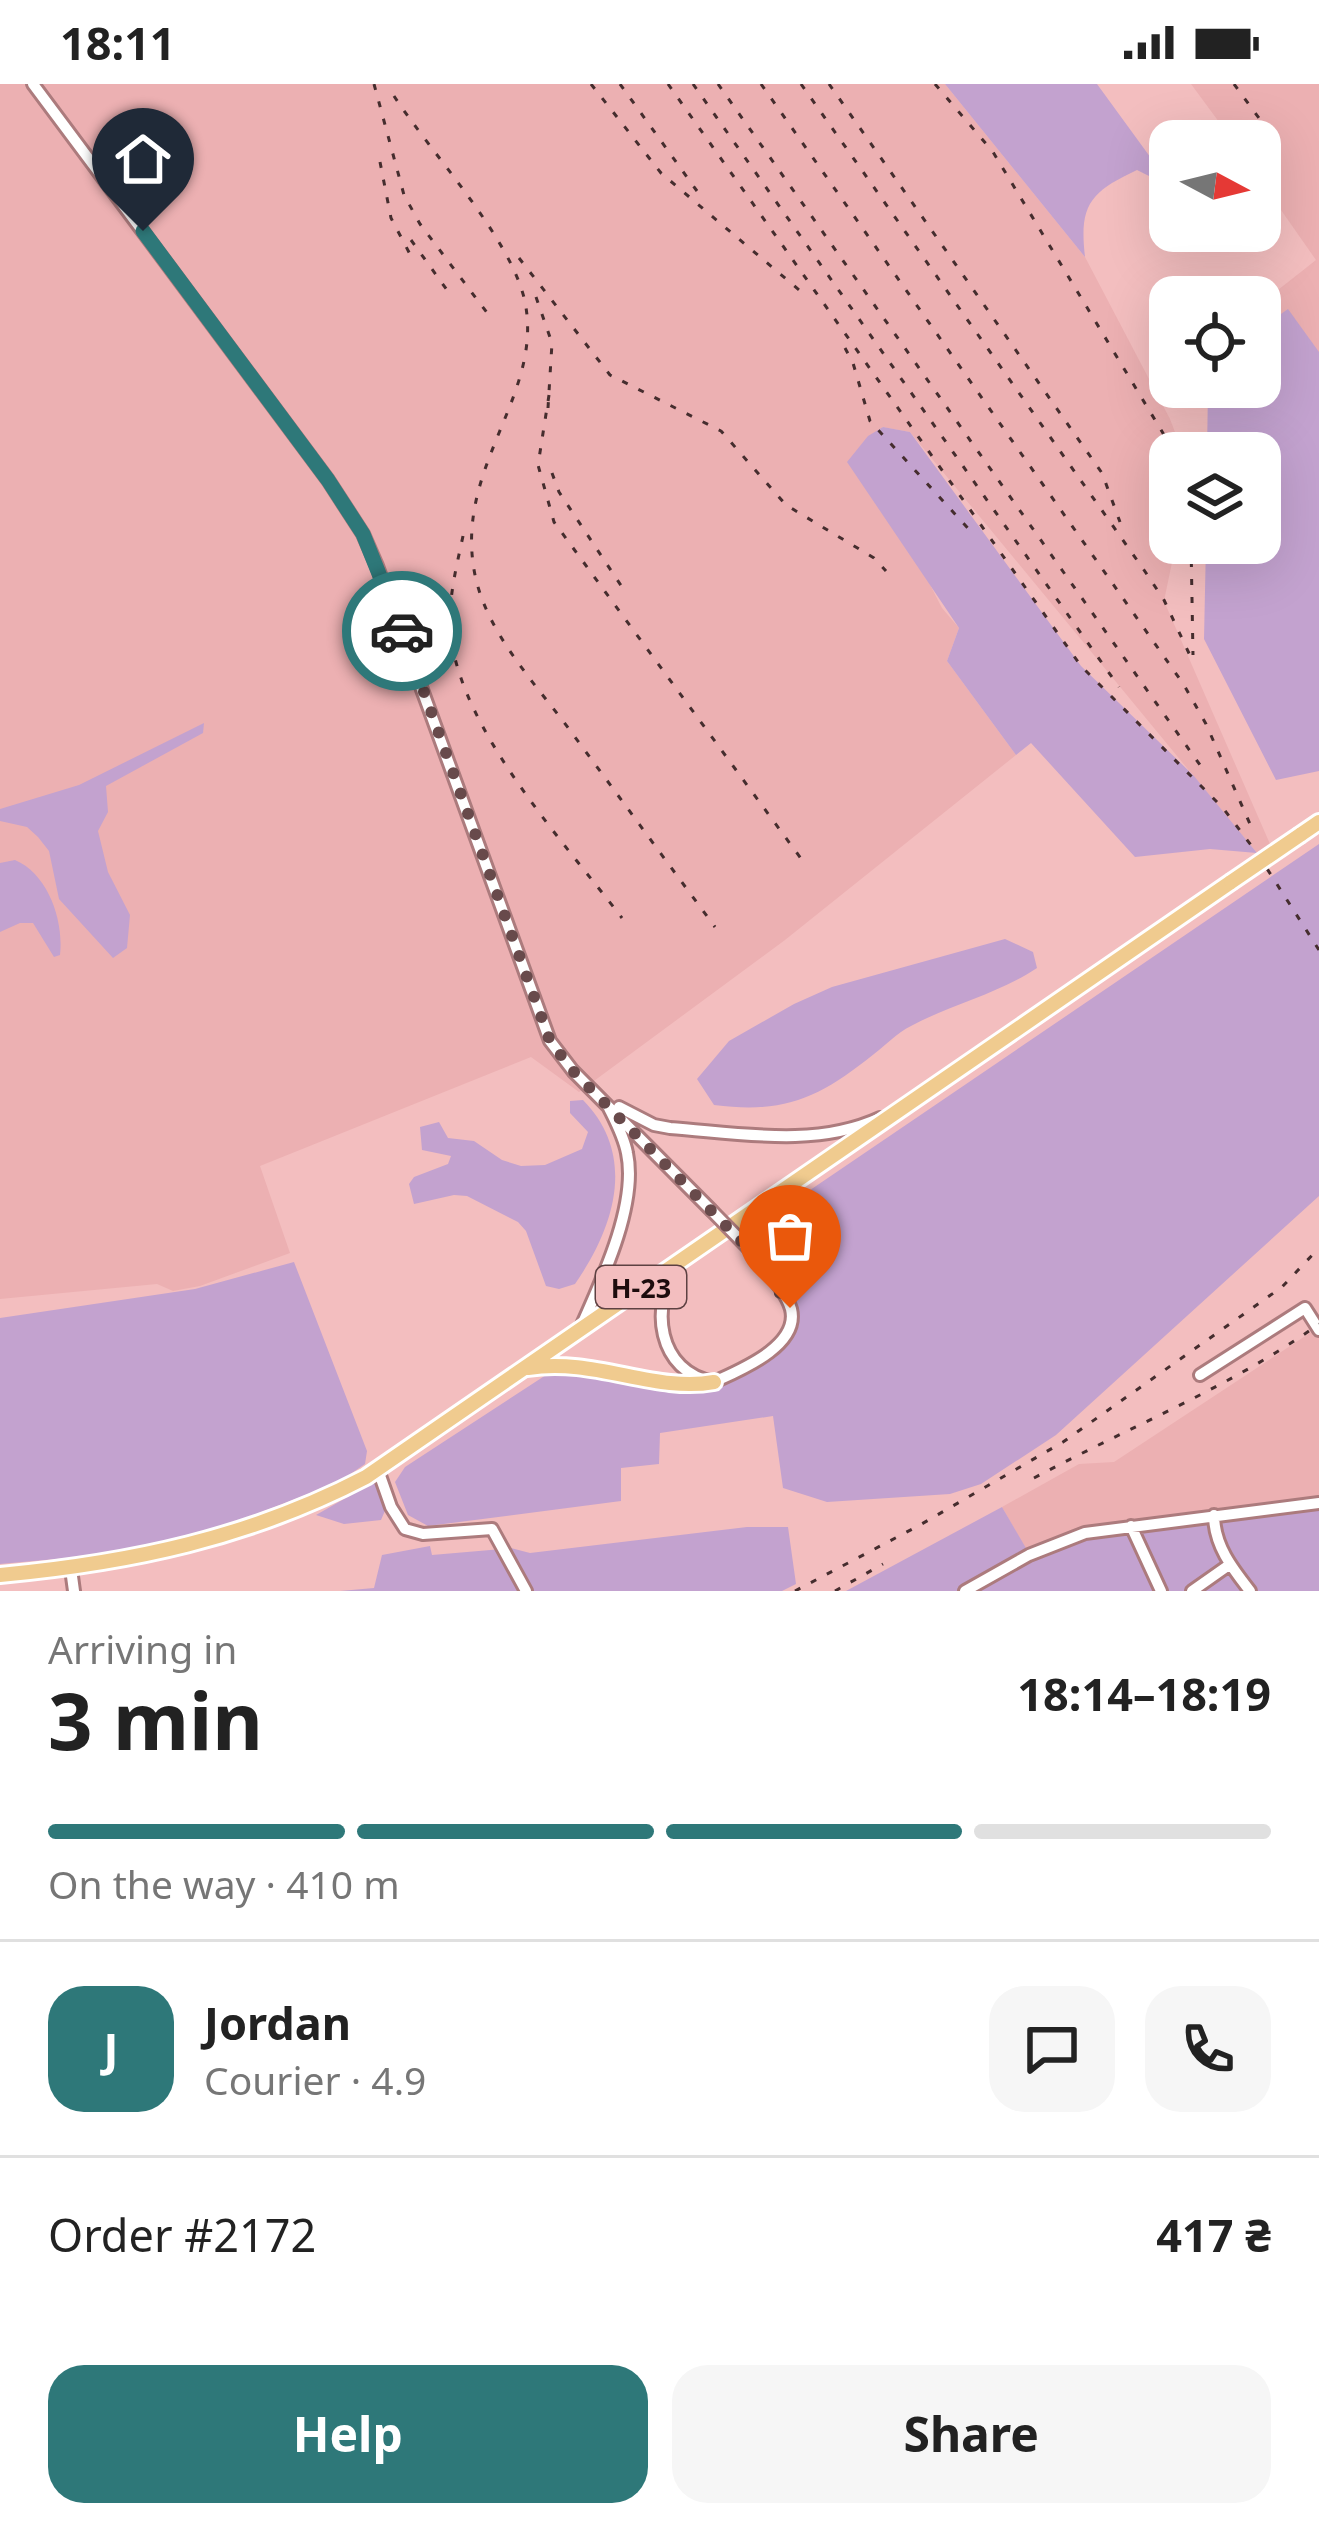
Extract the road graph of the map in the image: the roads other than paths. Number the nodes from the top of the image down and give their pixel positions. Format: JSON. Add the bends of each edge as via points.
{"nodes":[{"id":1,"x":33,"y":84,"type":"edge"},
{"id":2,"x":1319,"y":822,"type":"edge"},
{"id":3,"x":605,"y":1100,"type":"junction"},
{"id":4,"x":906,"y":1106,"type":"junction"},
{"id":5,"x":685,"y":1258,"type":"junction"},
{"id":6,"x":580,"y":1329,"type":"junction"},
{"id":7,"x":1319,"y":1330,"type":"edge"},
{"id":8,"x":523,"y":1369,"type":"junction"},
{"id":9,"x":1201,"y":1375,"type":"dead end"},
{"id":10,"x":714,"y":1382,"type":"junction"},
{"id":11,"x":378,"y":1470,"type":"junction"},
{"id":12,"x":1319,"y":1503,"type":"edge"},
{"id":13,"x":1214,"y":1515,"type":"junction"},
{"id":14,"x":1131,"y":1526,"type":"junction"},
{"id":15,"x":1229,"y":1565,"type":"junction"},
{"id":16,"x":71,"y":1569,"type":"junction"},
{"id":17,"x":0,"y":1575,"type":"edge"},
{"id":18,"x":74,"y":1591,"type":"edge"},
{"id":19,"x":526,"y":1591,"type":"edge"},
{"id":20,"x":965,"y":1591,"type":"edge"},
{"id":21,"x":1161,"y":1591,"type":"edge"},
{"id":22,"x":1192,"y":1591,"type":"edge"},
{"id":23,"x":1250,"y":1591,"type":"edge"}],
"edges":[{"from":1,"to":3,"type":"street","via":[[363,534],[544,1028]]},
{"from":2,"to":4,"type":"main road","number":"Н-23","bridge":true},
{"from":3,"to":4,"type":"street","via":[[670,1128],[792,1136],[856,1129]]},
{"from":3,"to":6,"type":"street","via":[[627,1151],[627,1190]]},
{"from":3,"to":10,"type":"street","bridge":true,"via":[[754,1254],[786,1300],[791,1322],[781,1342]]},
{"from":4,"to":5,"type":"main road","number":"Н-23"},
{"from":5,"to":6,"type":"main road","number":"Н-23"},
{"from":5,"to":10,"type":"street","via":[[664,1295],[664,1334],[684,1372]]},
{"from":6,"to":8,"type":"main road","number":"Н-23"},
{"from":7,"to":9,"type":"street","via":[[1305,1308]]},
{"from":8,"to":10,"type":"main road","via":[[566,1363]]},
{"from":8,"to":11,"type":"main road","number":"Н-23"},
{"from":11,"to":16,"type":"main road","number":"Н-23","via":[[226,1535]]},
{"from":11,"to":19,"type":"street","via":[[405,1529],[492,1529]]},
{"from":12,"to":13,"type":"street"},
{"from":13,"to":14,"type":"street"},
{"from":13,"to":15,"type":"street"},
{"from":14,"to":20,"type":"street","via":[[1066,1540]]},
{"from":14,"to":21,"type":"street"},
{"from":15,"to":22,"type":"street"},
{"from":15,"to":23,"type":"street"},
{"from":16,"to":17,"type":"main road","number":"Н-23"},
{"from":16,"to":18,"type":"street"}]}
